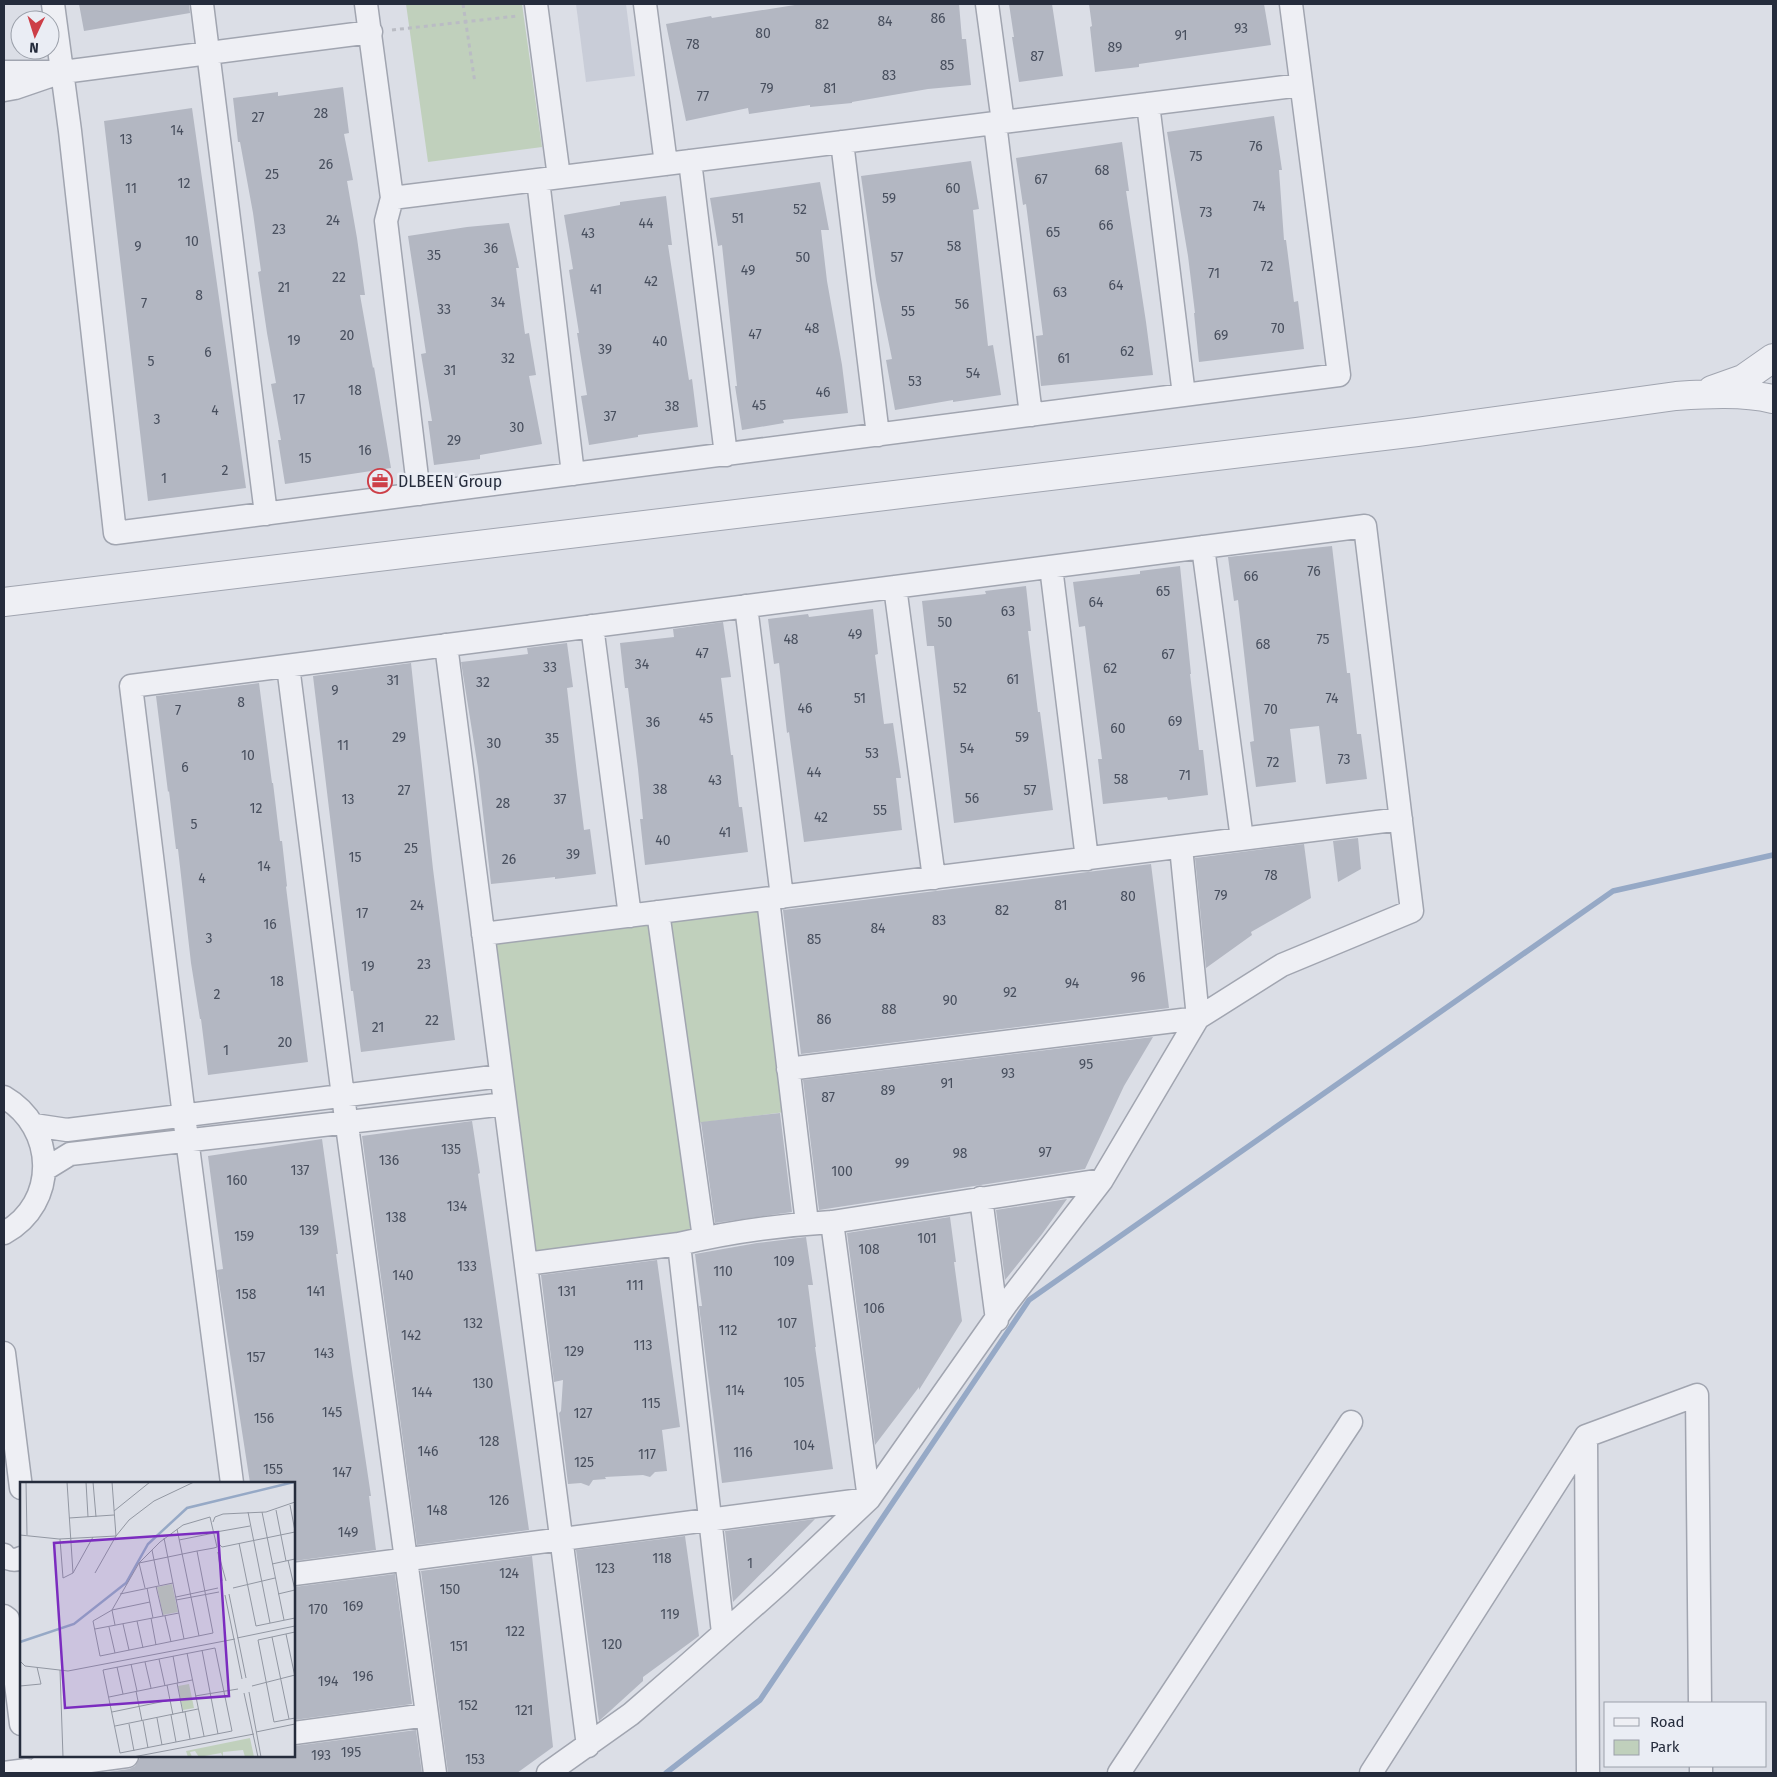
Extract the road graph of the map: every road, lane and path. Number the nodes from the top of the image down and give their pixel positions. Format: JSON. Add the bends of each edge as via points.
{"nodes":[{"id":1,"x":53,"y":4,"type":"edge"},
{"id":2,"x":202,"y":4,"type":"edge"},
{"id":3,"x":366,"y":4,"type":"edge"},
{"id":4,"x":463,"y":4,"type":"edge"},
{"id":5,"x":646,"y":4,"type":"edge"},
{"id":6,"x":987,"y":4,"type":"edge"},
{"id":7,"x":1291,"y":4,"type":"edge"},
{"id":8,"x":537,"y":8,"type":"edge"},
{"id":9,"x":466,"y":22,"type":"junction"},
{"id":10,"x":371,"y":32,"type":"junction"},
{"id":11,"x":208,"y":53,"type":"junction"},
{"id":12,"x":4,"y":72,"type":"edge"},
{"id":13,"x":63,"y":72,"type":"junction"},
{"id":14,"x":475,"y":82,"type":"dead end"},
{"id":15,"x":1301,"y":85,"type":"junction"},
{"id":16,"x":4,"y":90,"type":"edge"},
{"id":17,"x":1148,"y":104,"type":"junction"},
{"id":18,"x":999,"y":123,"type":"junction"},
{"id":19,"x":842,"y":142,"type":"junction"},
{"id":20,"x":690,"y":161,"type":"junction"},
{"id":21,"x":666,"y":164,"type":"junction"},
{"id":22,"x":549,"y":179,"type":"junction"},
{"id":23,"x":392,"y":198,"type":"junction"},
{"id":24,"x":1773,"y":358,"type":"edge"},
{"id":25,"x":1702,"y":394,"type":"junction"},
{"id":26,"x":1184,"y":395,"type":"junction"},
{"id":27,"x":1773,"y":399,"type":"edge"},
{"id":28,"x":1031,"y":415,"type":"junction"},
{"id":29,"x":878,"y":435,"type":"junction"},
{"id":30,"x":726,"y":455,"type":"junction"},
{"id":31,"x":573,"y":474,"type":"junction"},
{"id":32,"x":419,"y":494,"type":"junction"},
{"id":33,"x":266,"y":514,"type":"junction"},
{"id":34,"x":1203,"y":547,"type":"junction"},
{"id":35,"x":1051,"y":567,"type":"junction"},
{"id":36,"x":895,"y":587,"type":"junction"},
{"id":37,"x":4,"y":602,"type":"edge"},
{"id":38,"x":746,"y":606,"type":"junction"},
{"id":39,"x":592,"y":626,"type":"junction"},
{"id":40,"x":446,"y":645,"type":"junction"},
{"id":41,"x":288,"y":666,"type":"junction"},
{"id":42,"x":1401,"y":819,"type":"junction"},
{"id":43,"x":1242,"y":839,"type":"junction"},
{"id":44,"x":1181,"y":847,"type":"junction"},
{"id":45,"x":1087,"y":858,"type":"junction"},
{"id":46,"x":934,"y":878,"type":"junction"},
{"id":47,"x":775,"y":898,"type":"junction"},
{"id":48,"x":658,"y":912,"type":"junction"},
{"id":49,"x":630,"y":916,"type":"junction"},
{"id":50,"x":484,"y":934,"type":"junction"},
{"id":51,"x":1198,"y":1018,"type":"junction"},
{"id":52,"x":788,"y":1069,"type":"junction"},
{"id":53,"x":501,"y":1076,"type":"junction"},
{"id":54,"x":343,"y":1096,"type":"junction"},
{"id":55,"x":4,"y":1097,"type":"edge"},
{"id":56,"x":505,"y":1104,"type":"junction"},
{"id":57,"x":184,"y":1116,"type":"junction"},
{"id":58,"x":347,"y":1122,"type":"junction"},
{"id":59,"x":34,"y":1125,"type":"junction"},
{"id":60,"x":187,"y":1140,"type":"junction"},
{"id":61,"x":44,"y":1170,"type":"junction"},
{"id":62,"x":1102,"y":1180,"type":"junction"},
{"id":63,"x":981,"y":1198,"type":"junction"},
{"id":64,"x":832,"y":1222,"type":"junction"},
{"id":65,"x":807,"y":1223,"type":"junction"},
{"id":66,"x":4,"y":1234,"type":"edge"},
{"id":67,"x":704,"y":1238,"type":"junction"},
{"id":68,"x":679,"y":1244,"type":"junction"},
{"id":69,"x":526,"y":1264,"type":"junction"},
{"id":70,"x":997,"y":1320,"type":"junction"},
{"id":71,"x":4,"y":1354,"type":"edge"},
{"id":72,"x":1351,"y":1422,"type":"dead end"},
{"id":73,"x":1586,"y":1436,"type":"junction"},
{"id":74,"x":20,"y":1482,"type":"edge"},
{"id":75,"x":232,"y":1482,"type":"edge"},
{"id":76,"x":870,"y":1499,"type":"junction"},
{"id":77,"x":710,"y":1520,"type":"junction"},
{"id":78,"x":561,"y":1539,"type":"junction"},
{"id":79,"x":4,"y":1555,"type":"edge"},
{"id":80,"x":20,"y":1558,"type":"edge"},
{"id":81,"x":406,"y":1560,"type":"junction"},
{"id":82,"x":295,"y":1574,"type":"edge"},
{"id":83,"x":4,"y":1616,"type":"edge"},
{"id":84,"x":723,"y":1633,"type":"junction"},
{"id":85,"x":1700,"y":1702,"type":"edge"},
{"id":86,"x":427,"y":1715,"type":"junction"},
{"id":87,"x":20,"y":1716,"type":"edge"},
{"id":88,"x":295,"y":1733,"type":"edge"},
{"id":89,"x":588,"y":1746,"type":"junction"},
{"id":90,"x":118,"y":1757,"type":"edge"},
{"id":91,"x":32,"y":1766,"type":"edge"},
{"id":92,"x":4,"y":1773,"type":"edge"},
{"id":93,"x":435,"y":1773,"type":"edge"},
{"id":94,"x":548,"y":1773,"type":"edge"},
{"id":95,"x":1120,"y":1773,"type":"edge"},
{"id":96,"x":1371,"y":1773,"type":"edge"},
{"id":97,"x":1588,"y":1773,"type":"edge"}],
"edges":[{"from":1,"to":13,"type":"street"},
{"from":2,"to":11,"type":"street"},
{"from":3,"to":10,"type":"street"},
{"from":4,"to":9,"type":"path"},
{"from":5,"to":21,"type":"street"},
{"from":6,"to":18,"type":"street"},
{"from":7,"to":15,"type":"street"},
{"from":8,"to":9,"type":"path"},
{"from":8,"to":22,"type":"street"},
{"from":9,"to":10,"type":"path"},
{"from":9,"to":14,"type":"path"},
{"from":10,"to":11,"type":"street"},
{"from":10,"to":23,"type":"street"},
{"from":11,"to":13,"type":"street"},
{"from":11,"to":33,"type":"street"},
{"from":12,"to":13,"type":"street"},
{"from":13,"to":16,"type":"street"},
{"from":13,"to":33,"type":"street","via":[[115,533]]},
{"from":15,"to":17,"type":"street"},
{"from":15,"to":26,"type":"street","via":[[1339,376]]},
{"from":17,"to":18,"type":"street"},
{"from":17,"to":26,"type":"street"},
{"from":18,"to":19,"type":"street"},
{"from":18,"to":28,"type":"street"},
{"from":19,"to":20,"type":"street"},
{"from":19,"to":29,"type":"street"},
{"from":20,"to":21,"type":"street"},
{"from":20,"to":30,"type":"street"},
{"from":21,"to":22,"type":"street"},
{"from":22,"to":23,"type":"street"},
{"from":22,"to":31,"type":"street"},
{"from":23,"to":32,"type":"street","via":[[386,221]]},
{"from":24,"to":25,"type":"street","via":[[1742,379]]},
{"from":25,"to":27,"type":"street"},
{"from":25,"to":37,"type":"street","via":[[1418,432]]},
{"from":26,"to":28,"type":"street"},
{"from":28,"to":29,"type":"street"},
{"from":29,"to":30,"type":"street"},
{"from":30,"to":31,"type":"street"},
{"from":31,"to":32,"type":"street"},
{"from":32,"to":33,"type":"street"},
{"from":34,"to":35,"type":"street"},
{"from":34,"to":42,"type":"street","via":[[1365,526]]},
{"from":34,"to":43,"type":"street"},
{"from":35,"to":36,"type":"street"},
{"from":35,"to":45,"type":"street"},
{"from":36,"to":38,"type":"street"},
{"from":36,"to":46,"type":"street"},
{"from":38,"to":39,"type":"street"},
{"from":38,"to":47,"type":"street"},
{"from":39,"to":40,"type":"street"},
{"from":39,"to":49,"type":"street"},
{"from":40,"to":41,"type":"street"},
{"from":40,"to":50,"type":"street"},
{"from":41,"to":54,"type":"street"},
{"from":41,"to":57,"type":"street","via":[[131,686]]},
{"from":42,"to":43,"type":"street"},
{"from":42,"to":51,"type":"street","via":[[1412,911],[1282,965]]},
{"from":43,"to":44,"type":"street"},
{"from":44,"to":45,"type":"street"},
{"from":44,"to":51,"type":"street"},
{"from":45,"to":46,"type":"street"},
{"from":46,"to":47,"type":"street"},
{"from":47,"to":48,"type":"street"},
{"from":47,"to":52,"type":"street"},
{"from":48,"to":49,"type":"street"},
{"from":48,"to":67,"type":"street"},
{"from":49,"to":50,"type":"street"},
{"from":50,"to":53,"type":"street"},
{"from":51,"to":52,"type":"street"},
{"from":51,"to":62,"type":"street"},
{"from":52,"to":65,"type":"street"},
{"from":53,"to":54,"type":"street"},
{"from":53,"to":56,"type":"street"},
{"from":54,"to":57,"type":"street"},
{"from":54,"to":58,"type":"street"},
{"from":55,"to":59,"type":"street"},
{"from":56,"to":58,"type":"street"},
{"from":56,"to":69,"type":"street"},
{"from":57,"to":59,"type":"street","via":[[67,1130]]},
{"from":57,"to":60,"type":"street"},
{"from":58,"to":60,"type":"street"},
{"from":58,"to":81,"type":"street"},
{"from":59,"to":61,"type":"street","via":[[42,1142]]},
{"from":60,"to":61,"type":"street","via":[[70,1154]]},
{"from":60,"to":75,"type":"street"},
{"from":61,"to":66,"type":"street","via":[[35,1203],[24,1218]]},
{"from":62,"to":63,"type":"street"},
{"from":62,"to":70,"type":"street"},
{"from":63,"to":64,"type":"street"},
{"from":63,"to":70,"type":"street"},
{"from":64,"to":65,"type":"street"},
{"from":64,"to":76,"type":"street"},
{"from":65,"to":67,"type":"street"},
{"from":67,"to":68,"type":"street"},
{"from":68,"to":69,"type":"street"},
{"from":68,"to":77,"type":"street"},
{"from":69,"to":78,"type":"street"},
{"from":70,"to":76,"type":"street"},
{"from":71,"to":74,"type":"street"},
{"from":72,"to":95,"type":"street"},
{"from":73,"to":85,"type":"street","via":[[1697,1395]]},
{"from":73,"to":96,"type":"street"},
{"from":73,"to":97,"type":"street"},
{"from":76,"to":77,"type":"street"},
{"from":76,"to":84,"type":"street"},
{"from":77,"to":78,"type":"street"},
{"from":77,"to":84,"type":"street"},
{"from":78,"to":81,"type":"street"},
{"from":78,"to":89,"type":"street"},
{"from":79,"to":80,"type":"street","via":[[10,1560]]},
{"from":81,"to":82,"type":"street"},
{"from":81,"to":86,"type":"street"},
{"from":83,"to":87,"type":"street","via":[[8,1619]]},
{"from":84,"to":89,"type":"street","via":[[631,1714]]},
{"from":86,"to":88,"type":"street"},
{"from":86,"to":93,"type":"street"},
{"from":89,"to":94,"type":"street"},
{"from":90,"to":91,"type":"street"},
{"from":91,"to":92,"type":"street"}]}
